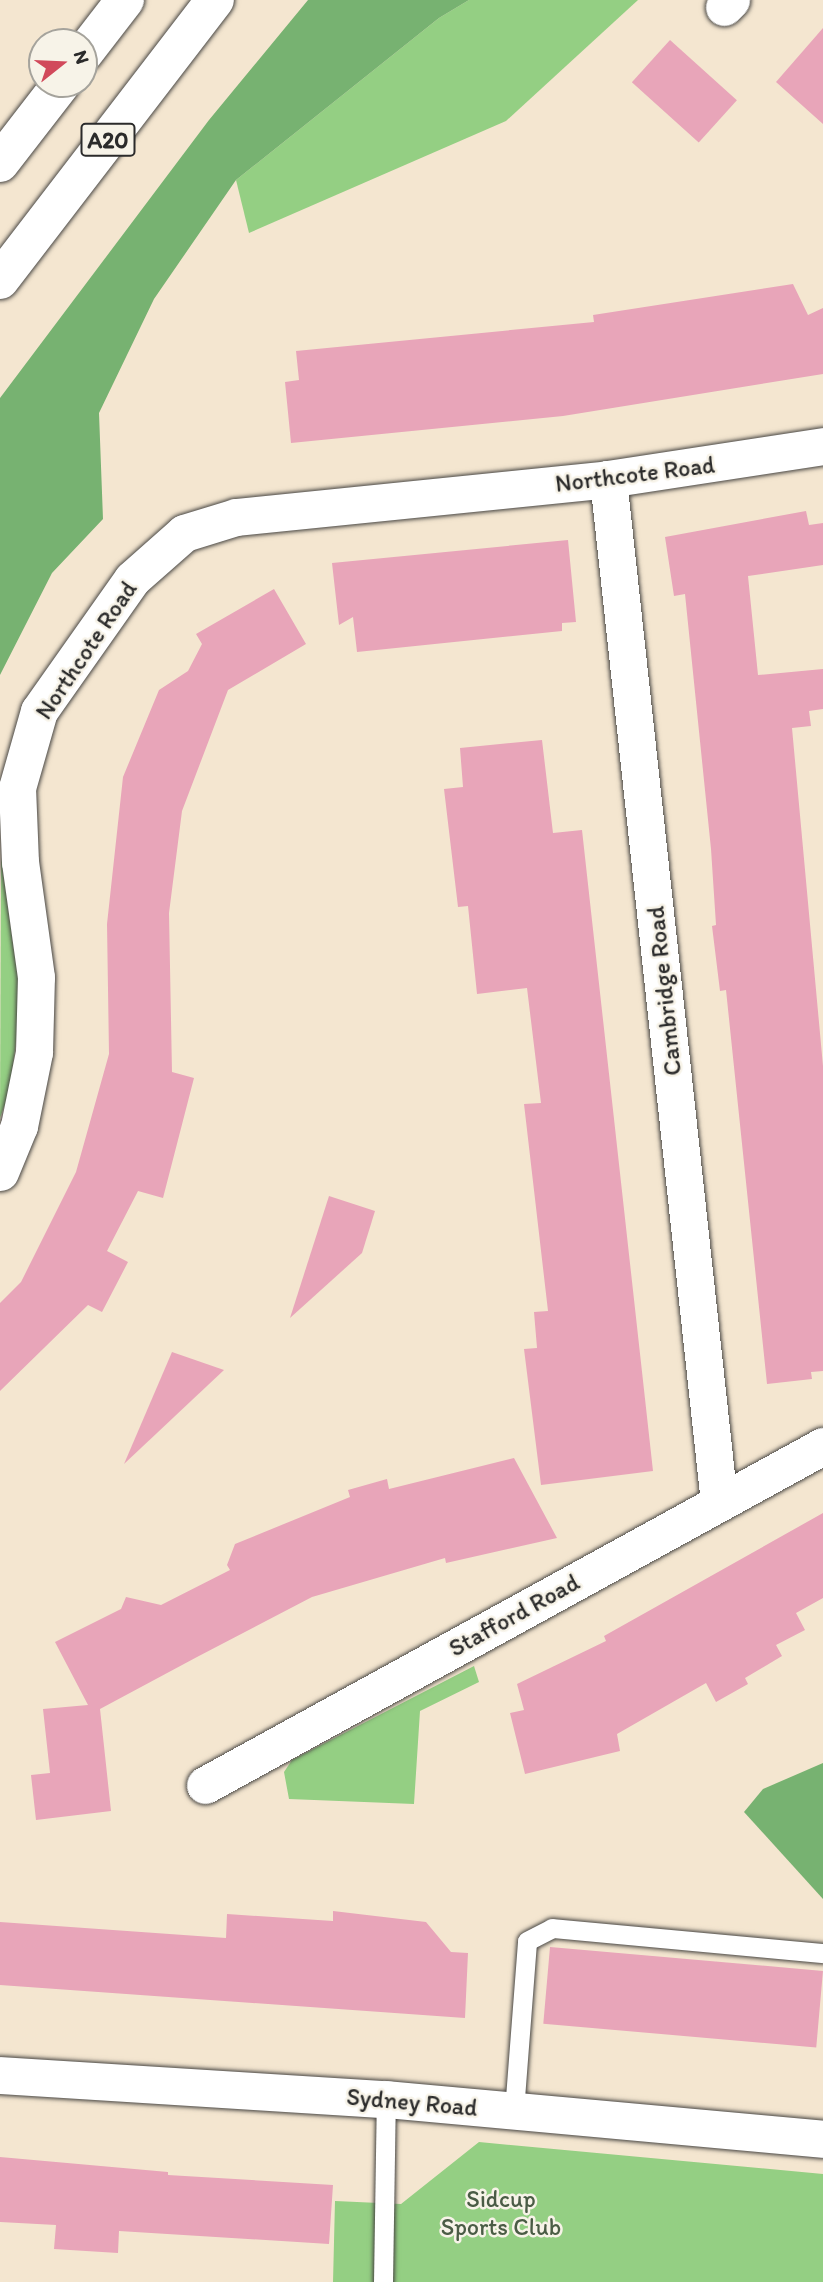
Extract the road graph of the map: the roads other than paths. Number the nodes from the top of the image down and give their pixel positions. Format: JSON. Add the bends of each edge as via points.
{"nodes":[{"id":1,"x":125,"y":0,"type":"edge"},
{"id":2,"x":215,"y":0,"type":"edge"},
{"id":3,"x":98,"y":36,"type":"edge"},
{"id":4,"x":50,"y":98,"type":"edge"},
{"id":5,"x":0,"y":163,"type":"edge"},
{"id":6,"x":0,"y":279,"type":"edge"},
{"id":7,"x":823,"y":446,"type":"edge"},
{"id":8,"x":608,"y":479,"type":"junction"},
{"id":9,"x":0,"y":1172,"type":"edge"},
{"id":10,"x":823,"y":1446,"type":"edge"},
{"id":11,"x":719,"y":1502,"type":"junction"},
{"id":12,"x":205,"y":1785,"type":"dead end"},
{"id":13,"x":823,"y":1953,"type":"edge"},
{"id":14,"x":0,"y":2075,"type":"edge"},
{"id":15,"x":386,"y":2099,"type":"junction"},
{"id":16,"x":514,"y":2111,"type":"junction"},
{"id":17,"x":823,"y":2139,"type":"edge"},
{"id":18,"x":383,"y":2282,"type":"edge"}],
"edges":[{"from":1,"to":3,"type":"highway"},
{"from":2,"to":6,"type":"highway","number":"A20"},
{"from":4,"to":5,"type":"highway"},
{"from":7,"to":8,"type":"street","name":"Northcote Road"},
{"from":8,"to":9,"type":"street","name":"Northcote Road","via":[[236,517],[184,533],[132,579],[38,711],[17,788],[20,862],[36,977],[34,1052],[19,1126]]},
{"from":8,"to":11,"type":"street","name":"Cambridge Road"},
{"from":10,"to":11,"type":"street","name":"Stafford Road"},
{"from":11,"to":12,"type":"street","name":"Stafford Road"},
{"from":13,"to":16,"type":"lane","via":[[552,1928],[527,1941]]},
{"from":14,"to":15,"type":"street","name":"Sydney Road"},
{"from":15,"to":16,"type":"street","name":"Sydney Road"},
{"from":15,"to":18,"type":"lane"},
{"from":16,"to":17,"type":"street","name":"Sydney Road"}]}
